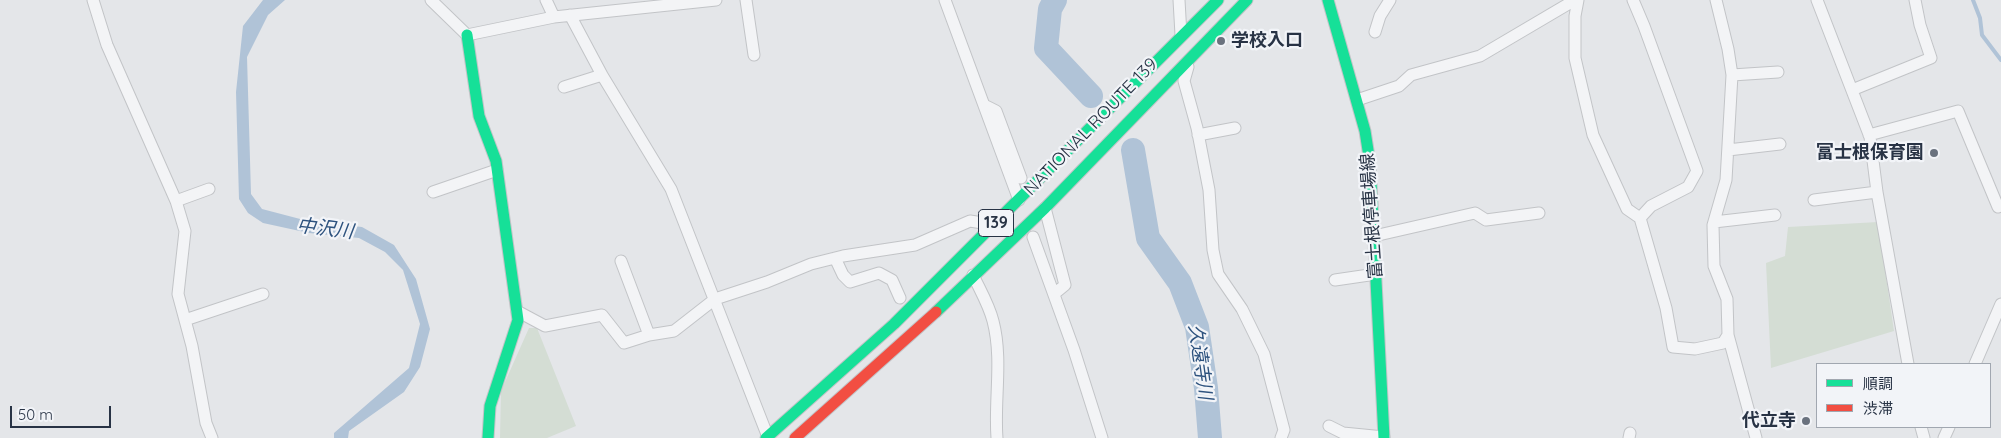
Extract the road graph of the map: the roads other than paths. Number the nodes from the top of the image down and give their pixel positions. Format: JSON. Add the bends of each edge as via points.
{"nodes":[{"id":1,"x":93,"y":0,"type":"edge"},
{"id":2,"x":431,"y":0,"type":"edge"},
{"id":3,"x":546,"y":0,"type":"edge"},
{"id":4,"x":716,"y":0,"type":"edge"},
{"id":5,"x":746,"y":0,"type":"edge"},
{"id":6,"x":946,"y":0,"type":"edge"},
{"id":7,"x":1179,"y":0,"type":"edge"},
{"id":8,"x":1218,"y":0,"type":"edge"},
{"id":9,"x":1247,"y":0,"type":"edge"},
{"id":10,"x":1328,"y":0,"type":"edge"},
{"id":11,"x":1390,"y":0,"type":"edge"},
{"id":12,"x":1576,"y":0,"type":"edge"},
{"id":13,"x":1633,"y":0,"type":"edge"},
{"id":14,"x":1716,"y":0,"type":"edge"},
{"id":15,"x":1817,"y":0,"type":"edge"},
{"id":16,"x":1915,"y":0,"type":"edge"},
{"id":17,"x":570,"y":15,"type":"junction"},
{"id":18,"x":554,"y":17,"type":"junction"},
{"id":19,"x":1376,"y":32,"type":"dead end"},
{"id":20,"x":467,"y":35,"type":"junction"},
{"id":21,"x":1181,"y":35,"type":"junction"},
{"id":22,"x":754,"y":55,"type":"dead end"},
{"id":23,"x":1190,"y":57,"type":"junction"},
{"id":24,"x":1778,"y":72,"type":"dead end"},
{"id":25,"x":602,"y":75,"type":"junction"},
{"id":26,"x":1732,"y":75,"type":"junction"},
{"id":27,"x":564,"y":87,"type":"dead end"},
{"id":28,"x":1852,"y":90,"type":"junction"},
{"id":29,"x":1357,"y":100,"type":"junction"},
{"id":30,"x":986,"y":106,"type":"junction"},
{"id":31,"x":1235,"y":128,"type":"dead end"},
{"id":32,"x":1869,"y":135,"type":"junction"},
{"id":33,"x":1198,"y":136,"type":"junction"},
{"id":34,"x":1780,"y":144,"type":"dead end"},
{"id":35,"x":1728,"y":150,"type":"junction"},
{"id":36,"x":497,"y":170,"type":"junction"},
{"id":37,"x":1021,"y":178,"type":"dead end"},
{"id":38,"x":209,"y":189,"type":"dead end"},
{"id":39,"x":433,"y":192,"type":"dead end"},
{"id":40,"x":1877,"y":192,"type":"junction"},
{"id":41,"x":1019,"y":200,"type":"junction"},
{"id":42,"x":1814,"y":200,"type":"dead end"},
{"id":43,"x":176,"y":202,"type":"junction"},
{"id":44,"x":2001,"y":206,"type":"edge"},
{"id":45,"x":1045,"y":208,"type":"junction"},
{"id":46,"x":1539,"y":213,"type":"dead end"},
{"id":47,"x":1775,"y":215,"type":"dead end"},
{"id":48,"x":1640,"y":218,"type":"junction"},
{"id":49,"x":1714,"y":222,"type":"junction"},
{"id":50,"x":995,"y":225,"type":"junction"},
{"id":51,"x":1374,"y":236,"type":"junction"},
{"id":52,"x":1033,"y":237,"type":"dead end"},
{"id":53,"x":835,"y":258,"type":"junction"},
{"id":54,"x":621,"y":261,"type":"dead end"},
{"id":55,"x":1376,"y":274,"type":"junction"},
{"id":56,"x":973,"y":275,"type":"junction"},
{"id":57,"x":1335,"y":280,"type":"dead end"},
{"id":58,"x":263,"y":294,"type":"dead end"},
{"id":59,"x":1054,"y":294,"type":"junction"},
{"id":60,"x":900,"y":298,"type":"dead end"},
{"id":61,"x":715,"y":299,"type":"junction"},
{"id":62,"x":2001,"y":304,"type":"edge"},
{"id":63,"x":517,"y":311,"type":"junction"},
{"id":64,"x":185,"y":320,"type":"junction"},
{"id":65,"x":649,"y":335,"type":"junction"},
{"id":66,"x":1728,"y":335,"type":"junction"},
{"id":67,"x":1908,"y":363,"type":"edge"},
{"id":68,"x":1975,"y":363,"type":"edge"},
{"id":69,"x":1330,"y":426,"type":"dead end"},
{"id":70,"x":767,"y":437,"type":"edge"},
{"id":71,"x":1384,"y":437,"type":"edge"},
{"id":72,"x":212,"y":438,"type":"edge"},
{"id":73,"x":488,"y":438,"type":"edge"},
{"id":74,"x":795,"y":438,"type":"edge"},
{"id":75,"x":997,"y":438,"type":"edge"},
{"id":76,"x":1102,"y":438,"type":"edge"},
{"id":77,"x":1281,"y":438,"type":"edge"},
{"id":78,"x":1756,"y":438,"type":"edge"}],
"edges":[{"from":1,"to":43,"type":"street","via":[[107,45]]},
{"from":2,"to":20,"type":"street"},
{"from":3,"to":18,"type":"street"},
{"from":4,"to":17,"type":"street"},
{"from":5,"to":22,"type":"street"},
{"from":6,"to":30,"type":"street"},
{"from":7,"to":21,"type":"street"},
{"from":8,"to":21,"type":"main road","name":"NATIONAL ROUTE 139","number":"139"},
{"from":9,"to":23,"type":"main road","name":"NATIONAL ROUTE 139","number":"139"},
{"from":10,"to":29,"type":"main road","name":"富士根停車場線"},
{"from":11,"to":19,"type":"street","via":[[1380,16]]},
{"from":12,"to":29,"type":"street","via":[[1480,56],[1411,75],[1399,86]]},
{"from":12,"to":48,"type":"street","via":[[1575,58],[1593,135],[1627,210]]},
{"from":13,"to":48,"type":"street","via":[[1697,171],[1688,187],[1651,206]]},
{"from":14,"to":26,"type":"street"},
{"from":15,"to":28,"type":"street"},
{"from":16,"to":28,"type":"street","via":[[1931,58]]},
{"from":17,"to":18,"type":"street"},
{"from":17,"to":25,"type":"street"},
{"from":18,"to":20,"type":"street"},
{"from":20,"to":36,"type":"main road","via":[[479,116]]},
{"from":21,"to":41,"type":"main road","name":"NATIONAL ROUTE 139","number":"139"},
{"from":23,"to":33,"type":"street","via":[[1184,80]]},
{"from":23,"to":45,"type":"main road","name":"NATIONAL ROUTE 139","number":"139"},
{"from":24,"to":26,"type":"street"},
{"from":25,"to":27,"type":"street"},
{"from":25,"to":61,"type":"street","via":[[671,189]]},
{"from":26,"to":35,"type":"street"},
{"from":28,"to":32,"type":"street"},
{"from":29,"to":51,"type":"main road","name":"富士根停車場線","via":[[1370,163]]},
{"from":30,"to":37,"type":"street","via":[[996,111]]},
{"from":30,"to":41,"type":"street"},
{"from":31,"to":33,"type":"street"},
{"from":32,"to":40,"type":"street"},
{"from":32,"to":44,"type":"street","via":[[1958,111],[1998,207]]},
{"from":33,"to":77,"type":"street","via":[[1210,190],[1213,250],[1218,274],[1242,309],[1264,354],[1284,430]]},
{"from":34,"to":35,"type":"street"},
{"from":35,"to":49,"type":"street","via":[[1726,180]]},
{"from":36,"to":39,"type":"street"},
{"from":36,"to":63,"type":"main road"},
{"from":38,"to":43,"type":"street"},
{"from":40,"to":42,"type":"street"},
{"from":40,"to":67,"type":"street"},
{"from":41,"to":50,"type":"main road","name":"NATIONAL ROUTE 139","number":"139"},
{"from":43,"to":64,"type":"street","via":[[185,231],[178,294]]},
{"from":45,"to":56,"type":"main road","name":"NATIONAL ROUTE 139","number":"139"},
{"from":45,"to":59,"type":"street","via":[[1065,285]]},
{"from":46,"to":51,"type":"street","via":[[1486,220],[1475,213]]},
{"from":47,"to":49,"type":"street"},
{"from":48,"to":66,"type":"street","via":[[1666,308],[1673,347],[1695,349],[1723,343]]},
{"from":49,"to":66,"type":"street","via":[[1714,266],[1727,299]]},
{"from":50,"to":53,"type":"street","via":[[970,221],[915,245]]},
{"from":50,"to":70,"type":"main road","name":"NATIONAL ROUTE 139","number":"139","via":[[894,324]]},
{"from":51,"to":55,"type":"main road","name":"富士根停車場線"},
{"from":52,"to":59,"type":"street"},
{"from":53,"to":60,"type":"street","via":[[850,282],[879,273],[892,280]]},
{"from":53,"to":61,"type":"street"},
{"from":54,"to":65,"type":"street"},
{"from":55,"to":57,"type":"street"},
{"from":55,"to":71,"type":"main road","name":"富士根停車場線"},
{"from":56,"to":74,"type":"main road","name":"NATIONAL ROUTE 139","number":"139","via":[[918,329]]},
{"from":56,"to":75,"type":"street","via":[[996,336]]},
{"from":58,"to":64,"type":"street"},
{"from":59,"to":76,"type":"street"},
{"from":61,"to":65,"type":"street","via":[[674,331]]},
{"from":61,"to":70,"type":"street"},
{"from":62,"to":68,"type":"street"},
{"from":63,"to":65,"type":"street","via":[[545,326],[602,315],[624,343]]},
{"from":63,"to":73,"type":"main road","via":[[514,340],[493,389]]},
{"from":64,"to":72,"type":"street","via":[[206,423]]},
{"from":66,"to":78,"type":"street"},
{"from":69,"to":71,"type":"street","via":[[1343,433]]}]}
